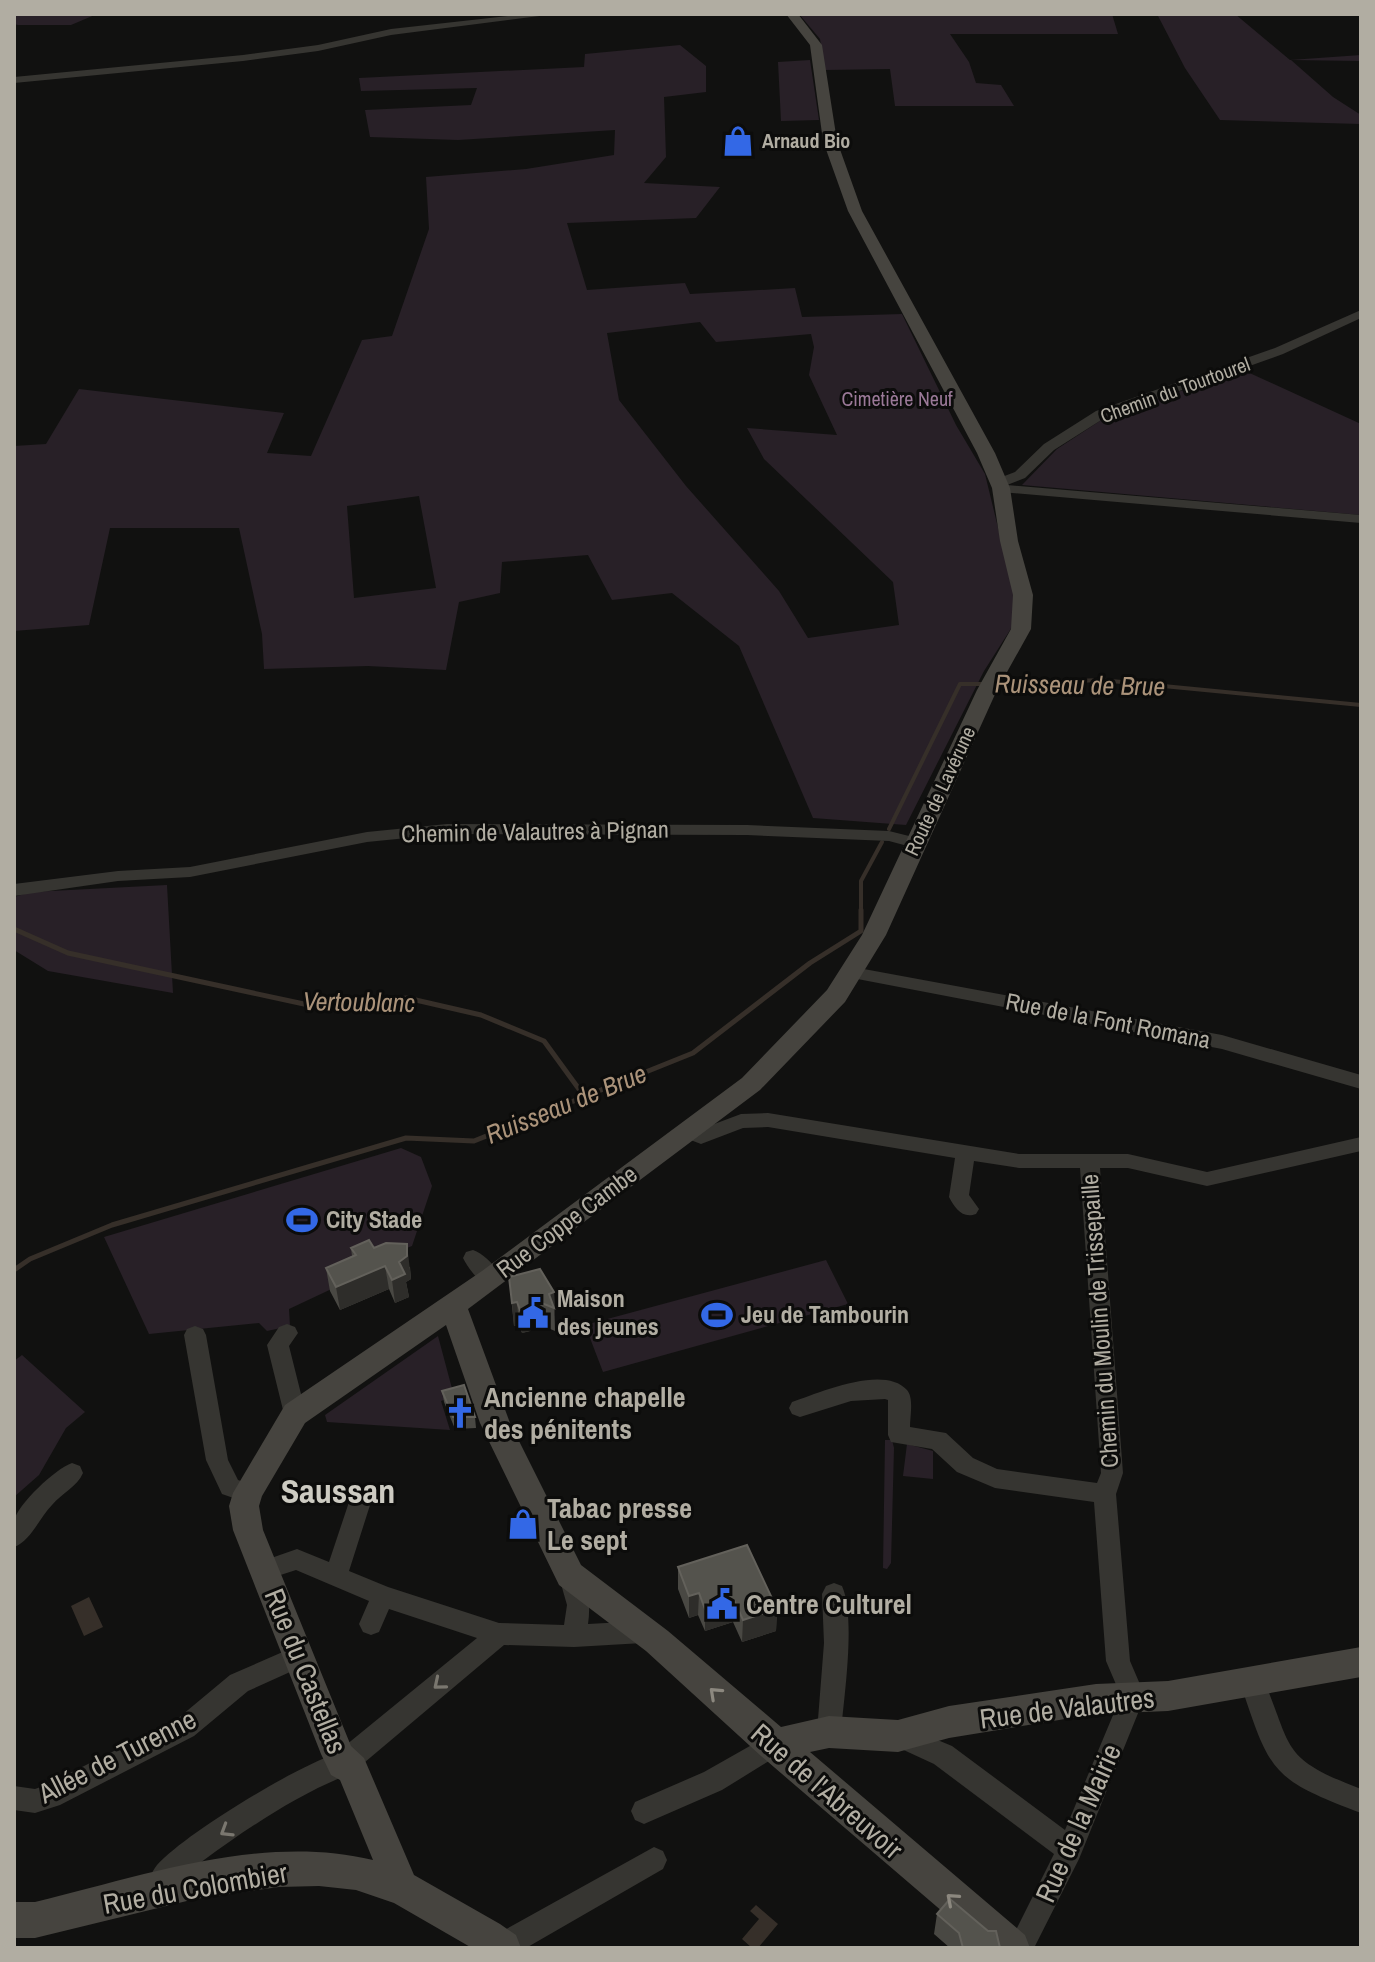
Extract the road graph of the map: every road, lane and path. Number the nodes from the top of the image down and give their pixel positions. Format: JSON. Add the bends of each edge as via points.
{"nodes":[{"id":1,"x":550,"y":14,"type":"edge"},
{"id":2,"x":792,"y":14,"type":"edge"},
{"id":3,"x":14,"y":80,"type":"edge"},
{"id":4,"x":1361,"y":314,"type":"edge"},
{"id":5,"x":1000,"y":485,"type":"junction"},
{"id":6,"x":1361,"y":519,"type":"edge"},
{"id":7,"x":915,"y":843,"type":"junction"},
{"id":8,"x":14,"y":890,"type":"edge"},
{"id":9,"x":874,"y":935,"type":"joint"},
{"id":10,"x":853,"y":973,"type":"junction"},
{"id":11,"x":1361,"y":1082,"type":"edge"},
{"id":12,"x":687,"y":1131,"type":"junction"},
{"id":13,"x":1361,"y":1144,"type":"edge"},
{"id":14,"x":965,"y":1153,"type":"junction"},
{"id":15,"x":1089,"y":1159,"type":"junction"},
{"id":16,"x":969,"y":1209,"type":"dead end"},
{"id":17,"x":473,"y":1258,"type":"dead end"},
{"id":18,"x":492,"y":1279,"type":"junction"},
{"id":19,"x":453,"y":1306,"type":"junction"},
{"id":20,"x":287,"y":1333,"type":"dead end"},
{"id":21,"x":195,"y":1335,"type":"dead end"},
{"id":22,"x":800,"y":1408,"type":"dead end"},
{"id":23,"x":295,"y":1414,"type":"junction"},
{"id":24,"x":72,"y":1473,"type":"dead end"},
{"id":25,"x":248,"y":1493,"type":"junction"},
{"id":26,"x":1105,"y":1494,"type":"junction"},
{"id":27,"x":360,"y":1502,"type":"dead end"},
{"id":28,"x":14,"y":1537,"type":"edge"},
{"id":29,"x":265,"y":1570,"type":"junction"},
{"id":30,"x":570,"y":1575,"type":"junction"},
{"id":31,"x":336,"y":1576,"type":"junction"},
{"id":32,"x":834,"y":1594,"type":"dead end"},
{"id":33,"x":383,"y":1596,"type":"junction"},
{"id":34,"x":371,"y":1624,"type":"dead end"},
{"id":35,"x":643,"y":1632,"type":"junction"},
{"id":36,"x":499,"y":1634,"type":"junction"},
{"id":37,"x":574,"y":1636,"type":"junction"},
{"id":38,"x":301,"y":1655,"type":"junction"},
{"id":39,"x":1361,"y":1662,"type":"edge"},
{"id":40,"x":1252,"y":1682,"type":"junction"},
{"id":41,"x":1133,"y":1696,"type":"junction"},
{"id":42,"x":829,"y":1732,"type":"junction"},
{"id":43,"x":898,"y":1736,"type":"junction"},
{"id":44,"x":773,"y":1745,"type":"junction"},
{"id":45,"x":343,"y":1764,"type":"junction"},
{"id":46,"x":14,"y":1798,"type":"edge"},
{"id":47,"x":1361,"y":1801,"type":"edge"},
{"id":48,"x":644,"y":1811,"type":"dead end"},
{"id":49,"x":1070,"y":1850,"type":"junction"},
{"id":50,"x":654,"y":1860,"type":"dead end"},
{"id":51,"x":392,"y":1886,"type":"junction"},
{"id":52,"x":159,"y":1892,"type":"junction"},
{"id":53,"x":14,"y":1920,"type":"edge"},
{"id":54,"x":502,"y":1948,"type":"edge"},
{"id":55,"x":1012,"y":1948,"type":"edge"},
{"id":56,"x":1020,"y":1948,"type":"edge"}],
"edges":[{"from":1,"to":3,"type":"street","via":[[391,32],[243,58]]},
{"from":2,"to":5,"type":"street","name":"Route de Lavérune","via":[[816,45],[830,141],[855,211]]},
{"from":4,"to":5,"type":"street","name":"Chemin du Tourtourel","via":[[1240,366],[1101,414]]},
{"from":5,"to":6,"type":"street"},
{"from":5,"to":7,"type":"street","name":"Route de Lavérune","via":[[1023,595],[1021,629]]},
{"from":7,"to":8,"type":"street","name":"Chemin de Valautres à Pignan","via":[[889,836],[775,831],[447,829],[367,837],[190,872]]},
{"from":7,"to":9,"type":"street","name":"Route de Lavérune"},
{"from":9,"to":10,"type":"street","name":"Rue Coppe Cambe"},
{"from":10,"to":11,"type":"street","name":"Rue de la Font Romana","via":[[1222,1042]]},
{"from":10,"to":12,"type":"street","name":"Rue Coppe Cambe","via":[[751,1084]]},
{"from":12,"to":14,"type":"street","name":"Chemin du Moulin de Trissepaille","via":[[701,1137],[741,1121],[768,1120]]},
{"from":12,"to":18,"type":"street","name":"Rue Coppe Cambe"},
{"from":13,"to":15,"type":"street","via":[[1207,1179],[1128,1161]]},
{"from":14,"to":15,"type":"street","name":"Chemin du Moulin de Trissepaille","via":[[1019,1161]]},
{"from":14,"to":16,"type":"street","via":[[959,1197]]},
{"from":15,"to":26,"type":"street","name":"Chemin du Moulin de Trissepaille","via":[[1112,1473]]},
{"from":17,"to":18,"type":"street"},
{"from":18,"to":19,"type":"street","name":"Rue Coppe Cambe"},
{"from":19,"to":23,"type":"street","name":"Rue Coppe Cambe"},
{"from":19,"to":30,"type":"street","via":[[495,1423]]},
{"from":20,"to":23,"type":"street","via":[[278,1345]]},
{"from":21,"to":25,"type":"street","via":[[217,1460],[230,1487]]},
{"from":22,"to":26,"type":"street","via":[[860,1389],[892,1391],[899,1396],[899,1435],[938,1440],[965,1465],[995,1478]]},
{"from":23,"to":25,"type":"street","name":"Rue Coppe Cambe"},
{"from":24,"to":28,"type":"street","via":[[44,1497]]},
{"from":25,"to":29,"type":"street","name":"Rue du Castellas","via":[[244,1516]]},
{"from":26,"to":41,"type":"street","name":"Chemin du Moulin de Trissepaille","via":[[1118,1661]]},
{"from":27,"to":31,"type":"street"},
{"from":29,"to":31,"type":"street","via":[[297,1559]]},
{"from":29,"to":38,"type":"street","name":"Rue du Castellas"},
{"from":30,"to":35,"type":"street","name":"Rue de l'Abreuvoir"},
{"from":30,"to":37,"type":"street","via":[[579,1605]]},
{"from":31,"to":33,"type":"street"},
{"from":32,"to":42,"type":"street"},
{"from":33,"to":34,"type":"street"},
{"from":33,"to":36,"type":"street"},
{"from":35,"to":37,"type":"street"},
{"from":44,"to":35,"type":"street","name":"Rue de l'Abreuvoir","one_way":true},
{"from":36,"to":37,"type":"street"},
{"from":36,"to":45,"type":"street","one_way":true},
{"from":38,"to":45,"type":"street","name":"Rue du Castellas"},
{"from":38,"to":46,"type":"street","name":"Allée de Turenne","via":[[239,1683],[185,1728],[51,1796],[35,1801]]},
{"from":39,"to":40,"type":"street","name":"Rue de Valautres"},
{"from":40,"to":41,"type":"street","name":"Rue de Valautres","via":[[1168,1696]]},
{"from":40,"to":47,"type":"street","via":[[1285,1765],[1307,1781]]},
{"from":41,"to":43,"type":"street","name":"Rue de Valautres","via":[[949,1722]]},
{"from":41,"to":49,"type":"street","name":"Rue de la Mairie"},
{"from":42,"to":43,"type":"street","name":"Rue de Valautres"},
{"from":42,"to":44,"type":"street","name":"Rue de Valautres"},
{"from":43,"to":49,"type":"street","via":[[943,1755]]},
{"from":44,"to":48,"type":"street","via":[[713,1781]]},
{"from":55,"to":44,"type":"street","name":"Rue de l'Abreuvoir","one_way":true},
{"from":45,"to":51,"type":"street","name":"Rue du Castellas","via":[[352,1769],[397,1874]]},
{"from":45,"to":52,"type":"street","one_way":true,"via":[[322,1771],[187,1855],[164,1874]]},
{"from":49,"to":56,"type":"street","name":"Rue de la Mairie"},
{"from":50,"to":54,"type":"street"},
{"from":51,"to":52,"type":"street","name":"Rue du Colombier","via":[[357,1873],[308,1868],[261,1871]]},
{"from":51,"to":54,"type":"street","name":"Rue du Colombier","via":[[454,1916]]},
{"from":52,"to":53,"type":"street","name":"Rue du Colombier"}]}
